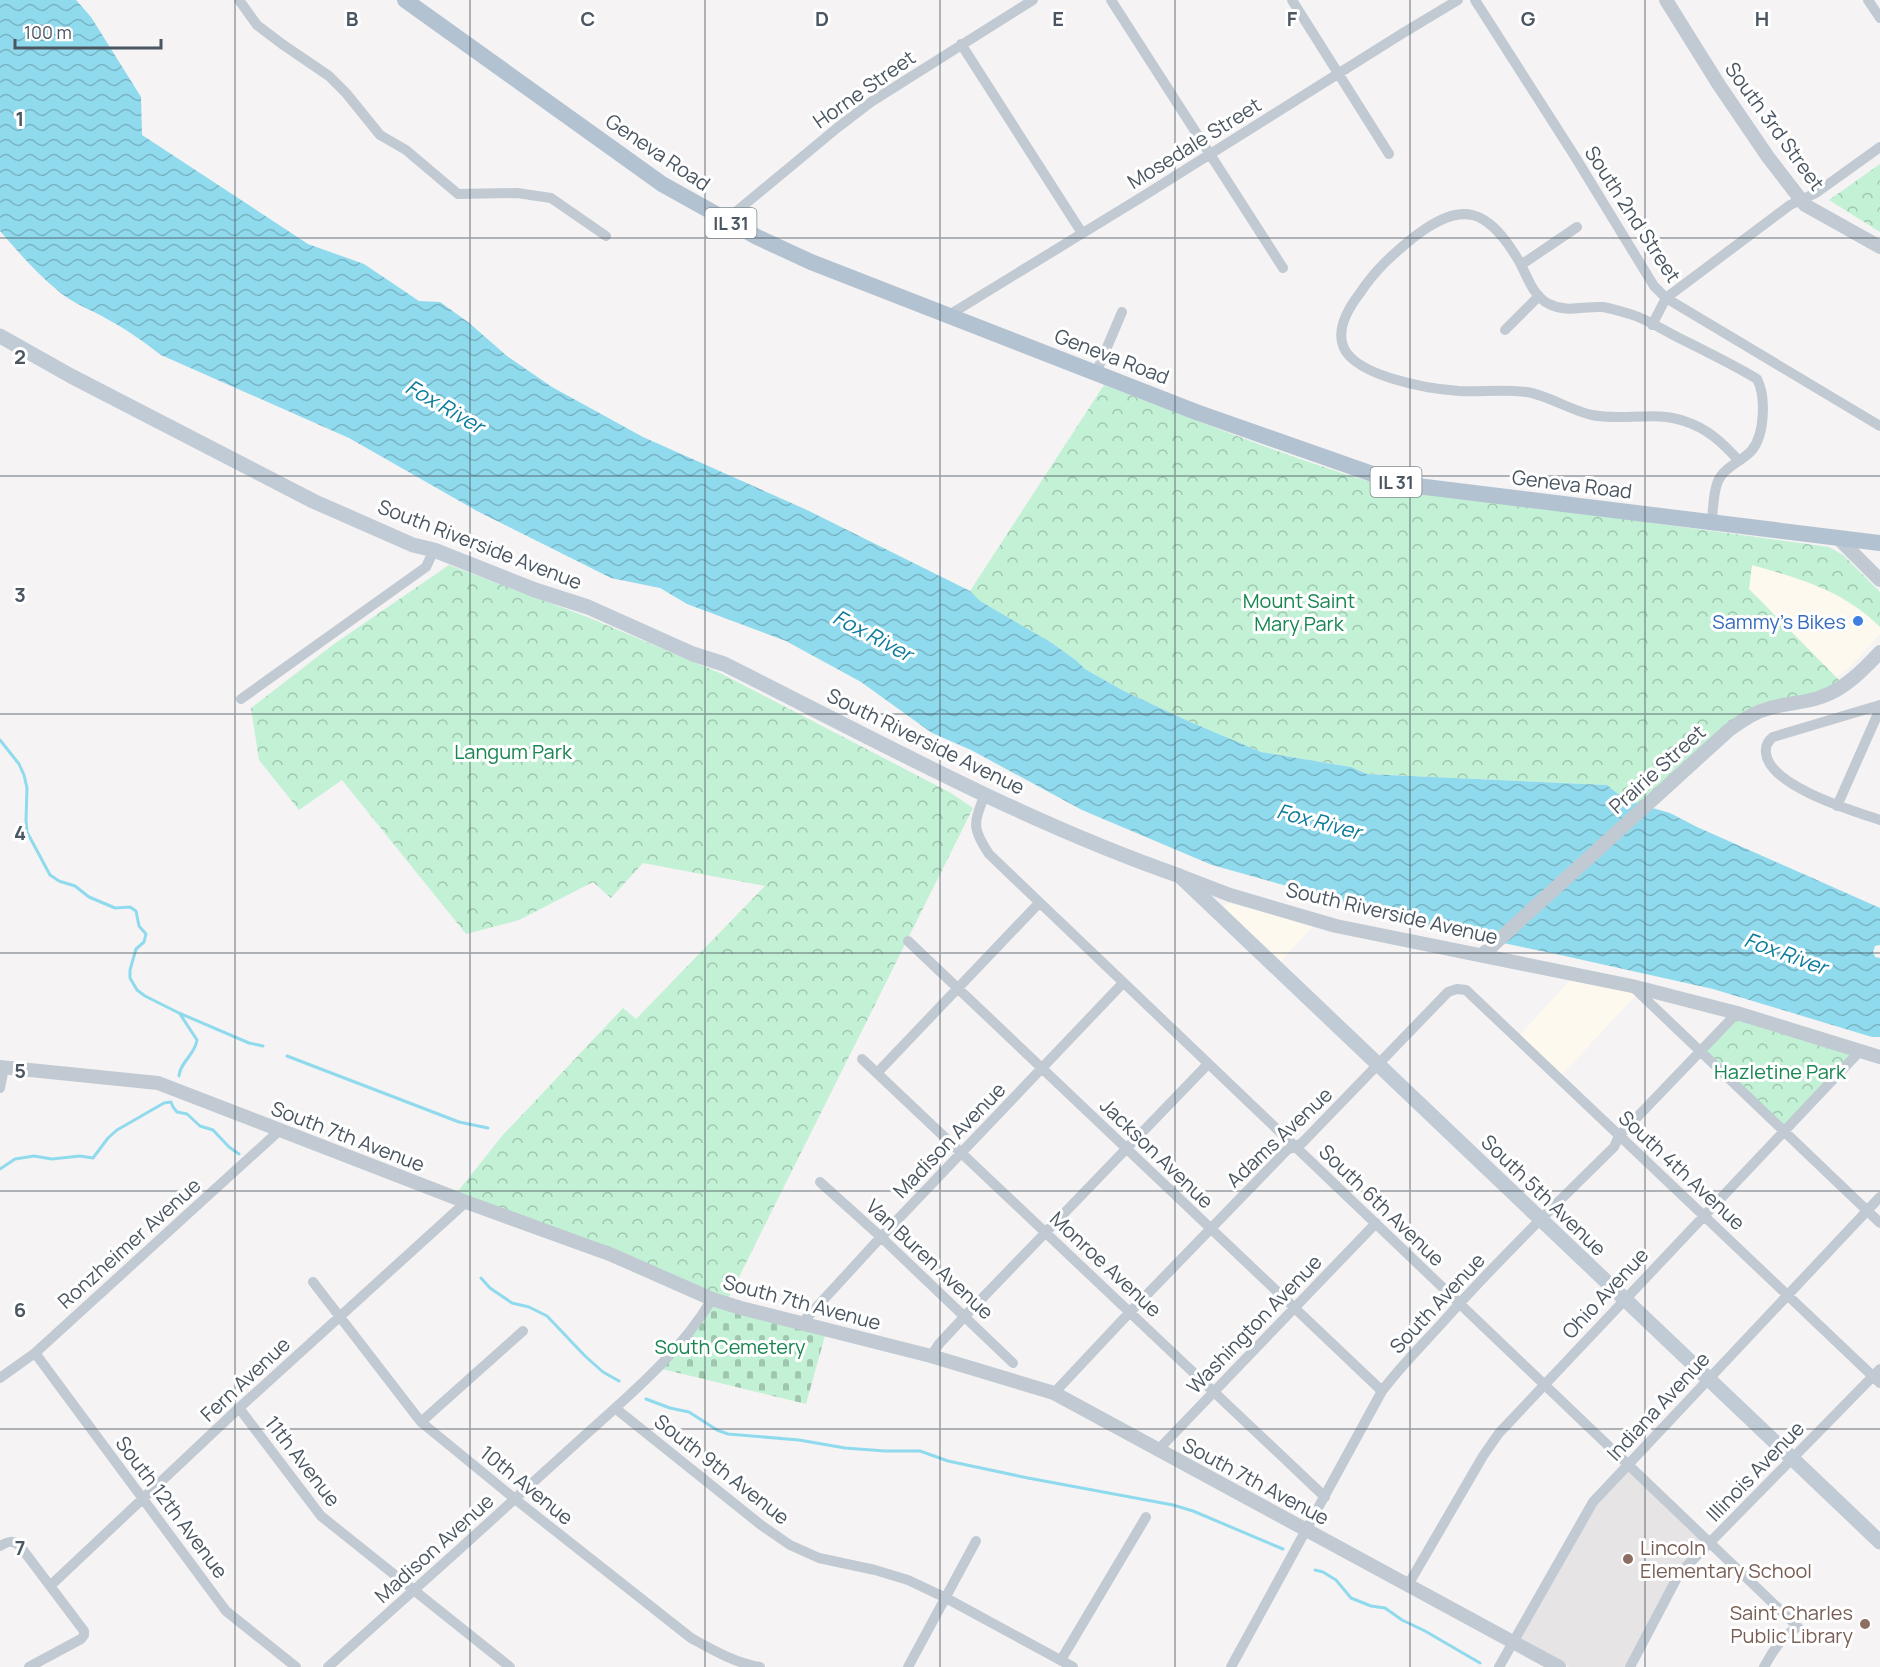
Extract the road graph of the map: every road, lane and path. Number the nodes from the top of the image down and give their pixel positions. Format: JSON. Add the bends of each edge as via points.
{"nodes":[{"id":1,"x":239,"y":0,"type":"edge"},
{"id":2,"x":405,"y":0,"type":"edge"},
{"id":3,"x":1033,"y":0,"type":"edge"},
{"id":4,"x":1111,"y":0,"type":"edge"},
{"id":5,"x":1292,"y":0,"type":"edge"},
{"id":6,"x":1458,"y":0,"type":"edge"},
{"id":7,"x":1475,"y":0,"type":"edge"},
{"id":8,"x":1666,"y":0,"type":"edge"},
{"id":9,"x":1868,"y":0,"type":"edge"},
{"id":10,"x":1880,"y":18,"type":"edge"},
{"id":11,"x":961,"y":44,"type":"junction"},
{"id":12,"x":1340,"y":73,"type":"junction"},
{"id":13,"x":1880,"y":147,"type":"edge"},
{"id":14,"x":1209,"y":154,"type":"junction"},
{"id":15,"x":1389,"y":154,"type":"dead end"},
{"id":16,"x":1802,"y":200,"type":"junction"},
{"id":17,"x":726,"y":220,"type":"junction"},
{"id":18,"x":1577,"y":227,"type":"dead end"},
{"id":19,"x":1082,"y":233,"type":"junction"},
{"id":20,"x":606,"y":236,"type":"dead end"},
{"id":21,"x":1880,"y":247,"type":"edge"},
{"id":22,"x":1521,"y":265,"type":"junction"},
{"id":23,"x":1283,"y":268,"type":"dead end"},
{"id":24,"x":1539,"y":296,"type":"junction"},
{"id":25,"x":1666,"y":298,"type":"junction"},
{"id":26,"x":1122,"y":312,"type":"dead end"},
{"id":27,"x":949,"y":315,"type":"junction"},
{"id":28,"x":1652,"y":325,"type":"junction"},
{"id":29,"x":1505,"y":330,"type":"dead end"},
{"id":30,"x":0,"y":336,"type":"edge"},
{"id":31,"x":1096,"y":373,"type":"junction"},
{"id":32,"x":1880,"y":426,"type":"edge"},
{"id":33,"x":1738,"y":461,"type":"junction"},
{"id":34,"x":1712,"y":522,"type":"junction"},
{"id":35,"x":1839,"y":539,"type":"junction"},
{"id":36,"x":1880,"y":543,"type":"edge"},
{"id":37,"x":435,"y":550,"type":"junction"},
{"id":38,"x":1880,"y":580,"type":"edge"},
{"id":39,"x":1880,"y":652,"type":"edge"},
{"id":40,"x":241,"y":699,"type":"dead end"},
{"id":41,"x":1880,"y":707,"type":"edge"},
{"id":42,"x":985,"y":794,"type":"junction"},
{"id":43,"x":1837,"y":806,"type":"junction"},
{"id":44,"x":1880,"y":820,"type":"edge"},
{"id":45,"x":1180,"y":876,"type":"junction"},
{"id":46,"x":1039,"y":903,"type":"junction"},
{"id":47,"x":909,"y":941,"type":"dead end"},
{"id":48,"x":1482,"y":955,"type":"junction"},
{"id":49,"x":1123,"y":983,"type":"junction"},
{"id":50,"x":1632,"y":986,"type":"junction"},
{"id":51,"x":958,"y":988,"type":"junction"},
{"id":52,"x":1457,"y":988,"type":"joint"},
{"id":53,"x":1737,"y":1014,"type":"junction"},
{"id":54,"x":1700,"y":1052,"type":"junction"},
{"id":55,"x":1873,"y":1056,"type":"edge"},
{"id":56,"x":861,"y":1059,"type":"dead end"},
{"id":57,"x":1208,"y":1064,"type":"junction"},
{"id":58,"x":1378,"y":1065,"type":"junction"},
{"id":59,"x":2,"y":1067,"type":"edge"},
{"id":60,"x":1042,"y":1068,"type":"junction"},
{"id":61,"x":877,"y":1073,"type":"junction"},
{"id":62,"x":0,"y":1088,"type":"edge"},
{"id":63,"x":280,"y":1130,"type":"junction"},
{"id":64,"x":1783,"y":1132,"type":"junction"},
{"id":65,"x":1619,"y":1136,"type":"junction"},
{"id":66,"x":1294,"y":1147,"type":"junction"},
{"id":67,"x":1126,"y":1148,"type":"junction"},
{"id":68,"x":961,"y":1153,"type":"junction"},
{"id":69,"x":820,"y":1182,"type":"dead end"},
{"id":70,"x":1880,"y":1197,"type":"edge"},
{"id":71,"x":466,"y":1202,"type":"junction"},
{"id":72,"x":1867,"y":1211,"type":"junction"},
{"id":73,"x":1703,"y":1216,"type":"junction"},
{"id":74,"x":1539,"y":1220,"type":"junction"},
{"id":75,"x":1376,"y":1223,"type":"junction"},
{"id":76,"x":1880,"y":1223,"type":"edge"},
{"id":77,"x":1210,"y":1229,"type":"junction"},
{"id":78,"x":1045,"y":1233,"type":"junction"},
{"id":79,"x":881,"y":1237,"type":"junction"},
{"id":80,"x":313,"y":1282,"type":"dead end"},
{"id":81,"x":1788,"y":1295,"type":"junction"},
{"id":82,"x":712,"y":1299,"type":"junction"},
{"id":83,"x":1624,"y":1300,"type":"junction"},
{"id":84,"x":1459,"y":1304,"type":"junction"},
{"id":85,"x":1295,"y":1308,"type":"junction"},
{"id":86,"x":1130,"y":1312,"type":"junction"},
{"id":87,"x":339,"y":1316,"type":"junction"},
{"id":88,"x":965,"y":1316,"type":"junction"},
{"id":89,"x":802,"y":1323,"type":"junction"},
{"id":90,"x":523,"y":1331,"type":"dead end"},
{"id":91,"x":35,"y":1353,"type":"junction"},
{"id":92,"x":931,"y":1356,"type":"junction"},
{"id":93,"x":1013,"y":1363,"type":"dead end"},
{"id":94,"x":1878,"y":1376,"type":"edge"},
{"id":95,"x":0,"y":1378,"type":"edge"},
{"id":96,"x":1708,"y":1380,"type":"junction"},
{"id":97,"x":1543,"y":1384,"type":"junction"},
{"id":98,"x":1214,"y":1391,"type":"junction"},
{"id":99,"x":1382,"y":1391,"type":"junction"},
{"id":100,"x":1054,"y":1394,"type":"junction"},
{"id":101,"x":239,"y":1408,"type":"junction"},
{"id":102,"x":615,"y":1408,"type":"junction"},
{"id":103,"x":421,"y":1422,"type":"junction"},
{"id":104,"x":1158,"y":1450,"type":"junction"},
{"id":105,"x":1791,"y":1459,"type":"junction"},
{"id":106,"x":1628,"y":1465,"type":"junction"},
{"id":107,"x":1325,"y":1497,"type":"junction"},
{"id":108,"x":143,"y":1498,"type":"junction"},
{"id":109,"x":515,"y":1499,"type":"junction"},
{"id":110,"x":1146,"y":1517,"type":"dead end"},
{"id":111,"x":1307,"y":1530,"type":"junction"},
{"id":112,"x":1879,"y":1540,"type":"edge"},
{"id":113,"x":976,"y":1541,"type":"dead end"},
{"id":114,"x":1710,"y":1544,"type":"junction"},
{"id":115,"x":0,"y":1546,"type":"edge"},
{"id":116,"x":1408,"y":1585,"type":"junction"},
{"id":117,"x":50,"y":1586,"type":"junction"},
{"id":118,"x":414,"y":1591,"type":"junction"},
{"id":119,"x":946,"y":1598,"type":"junction"},
{"id":120,"x":1513,"y":1642,"type":"junction"},
{"id":121,"x":1061,"y":1660,"type":"junction"},
{"id":122,"x":29,"y":1667,"type":"edge"},
{"id":123,"x":296,"y":1667,"type":"edge"},
{"id":124,"x":328,"y":1667,"type":"edge"},
{"id":125,"x":510,"y":1667,"type":"edge"},
{"id":126,"x":760,"y":1667,"type":"edge"},
{"id":127,"x":908,"y":1667,"type":"edge"},
{"id":128,"x":1073,"y":1667,"type":"edge"},
{"id":129,"x":1230,"y":1667,"type":"edge"},
{"id":130,"x":1499,"y":1667,"type":"edge"},
{"id":131,"x":1559,"y":1667,"type":"edge"},
{"id":132,"x":1630,"y":1667,"type":"edge"},
{"id":133,"x":1764,"y":1667,"type":"edge"}],
"edges":[{"from":1,"to":20,"type":"street","via":[[257,25],[329,76],[380,135],[406,150],[458,194],[517,193],[551,198]]},
{"from":2,"to":17,"type":"main road","name":"Geneva Road","number":"IL 31","via":[[662,184]]},
{"from":3,"to":11,"type":"street","name":"Horne Street"},
{"from":4,"to":14,"type":"street"},
{"from":5,"to":12,"type":"street"},
{"from":6,"to":12,"type":"street","name":"Mosedale Street"},
{"from":7,"to":25,"type":"street","name":"South 2nd Street","via":[[1654,286]]},
{"from":8,"to":16,"type":"street","name":"South 3rd Street","via":[[1725,94]]},
{"from":9,"to":10,"type":"street"},
{"from":11,"to":17,"type":"street","name":"Horne Street","via":[[871,102]]},
{"from":11,"to":19,"type":"street"},
{"from":12,"to":14,"type":"street","name":"Mosedale Street"},
{"from":12,"to":15,"type":"street"},
{"from":13,"to":16,"type":"street"},
{"from":14,"to":19,"type":"street","name":"Mosedale Street"},
{"from":14,"to":23,"type":"street"},
{"from":16,"to":21,"type":"street","name":"South 3rd Street"},
{"from":16,"to":25,"type":"street"},
{"from":17,"to":27,"type":"main road","name":"Geneva Road","number":"IL 31","via":[[811,262]]},
{"from":18,"to":22,"type":"street"},
{"from":19,"to":27,"type":"street","name":"Mosedale Street"},
{"from":22,"to":24,"type":"street"},
{"from":22,"to":33,"type":"street","via":[[1486,220],[1466,213],[1444,217],[1385,260],[1369,279],[1344,321],[1343,347],[1354,361],[1364,366],[1422,386],[1530,393],[1590,414],[1685,421],[1719,439]]},
{"from":24,"to":28,"type":"street","via":[[1549,305],[1563,309],[1603,308],[1633,315]]},
{"from":24,"to":29,"type":"street"},
{"from":25,"to":28,"type":"street"},
{"from":25,"to":32,"type":"street","name":"South 2nd Street"},
{"from":26,"to":31,"type":"street"},
{"from":27,"to":31,"type":"main road","name":"Geneva Road","number":"IL 31"},
{"from":28,"to":33,"type":"street","via":[[1757,379],[1763,403],[1758,440]]},
{"from":30,"to":37,"type":"main road","name":"South Riverside Avenue","via":[[313,501],[413,545]]},
{"from":31,"to":34,"type":"main road","name":"Geneva Road","number":"IL 31","via":[[1401,484]]},
{"from":33,"to":34,"type":"street","via":[[1718,480]]},
{"from":34,"to":35,"type":"main road","name":"Geneva Road","number":"IL 31"},
{"from":35,"to":36,"type":"main road","name":"Geneva Road","number":"IL 31"},
{"from":35,"to":38,"type":"street"},
{"from":37,"to":40,"type":"street","via":[[426,567]]},
{"from":37,"to":42,"type":"main road","name":"South Riverside Avenue","via":[[588,607],[724,664]]},
{"from":39,"to":48,"type":"street","name":"Prairie Street","via":[[1840,688],[1820,698],[1770,708],[1729,730]]},
{"from":41,"to":43,"type":"street"},
{"from":41,"to":43,"type":"street","via":[[1786,733],[1766,746],[1766,756],[1774,769],[1798,787]]},
{"from":42,"to":45,"type":"main road","name":"South Riverside Avenue","via":[[1069,834]]},
{"from":42,"to":46,"type":"street","name":"South 6th Avenue","via":[[975,821],[978,838],[988,854]]},
{"from":43,"to":44,"type":"street"},
{"from":45,"to":48,"type":"street","name":"South Riverside Avenue","via":[[1336,926]]},
{"from":45,"to":58,"type":"main road","name":"South 5th Avenue"},
{"from":46,"to":49,"type":"street","name":"South 6th Avenue"},
{"from":46,"to":51,"type":"street"},
{"from":47,"to":51,"type":"street","name":"Jackson Avenue"},
{"from":48,"to":50,"type":"street","name":"South Riverside Avenue"},
{"from":49,"to":57,"type":"street","name":"South 6th Avenue"},
{"from":49,"to":60,"type":"street","name":"Madison Avenue"},
{"from":50,"to":53,"type":"street","name":"South Riverside Avenue"},
{"from":50,"to":54,"type":"street"},
{"from":51,"to":60,"type":"street","name":"Jackson Avenue"},
{"from":51,"to":61,"type":"street"},
{"from":52,"to":58,"type":"street","name":"Adams Avenue","via":[[1448,992]]},
{"from":52,"to":65,"type":"street","name":"South 4th Avenue","via":[[1466,990]]},
{"from":53,"to":54,"type":"street","name":"South Avenue"},
{"from":53,"to":55,"type":"street","name":"South Riverside Avenue"},
{"from":54,"to":64,"type":"street"},
{"from":54,"to":65,"type":"street","name":"South Avenue"},
{"from":55,"to":64,"type":"street","name":"Ohio Avenue"},
{"from":56,"to":61,"type":"street","name":"Monroe Avenue"},
{"from":57,"to":66,"type":"street","name":"South 6th Avenue"},
{"from":57,"to":67,"type":"street"},
{"from":58,"to":66,"type":"street","name":"Adams Avenue"},
{"from":58,"to":74,"type":"main road","name":"South 5th Avenue"},
{"from":59,"to":62,"type":"street"},
{"from":59,"to":63,"type":"street","name":"South 7th Avenue","via":[[158,1083]]},
{"from":60,"to":67,"type":"street","name":"Jackson Avenue"},
{"from":60,"to":68,"type":"street","name":"Madison Avenue"},
{"from":61,"to":68,"type":"street","name":"Monroe Avenue"},
{"from":63,"to":71,"type":"street","name":"South 7th Avenue"},
{"from":63,"to":91,"type":"street","name":"Ronzheimer Avenue"},
{"from":64,"to":72,"type":"street"},
{"from":64,"to":73,"type":"street","name":"Ohio Avenue"},
{"from":65,"to":73,"type":"street","name":"South 4th Avenue"},
{"from":65,"to":74,"type":"street","name":"South Avenue","via":[[1614,1147]]},
{"from":66,"to":75,"type":"street","name":"South 6th Avenue"},
{"from":66,"to":77,"type":"street","name":"Adams Avenue"},
{"from":67,"to":77,"type":"street","name":"Jackson Avenue"},
{"from":67,"to":78,"type":"street"},
{"from":68,"to":78,"type":"street","name":"Monroe Avenue"},
{"from":68,"to":79,"type":"street","name":"Madison Avenue"},
{"from":69,"to":79,"type":"street","name":"Van Buren Avenue"},
{"from":70,"to":72,"type":"street","name":"Indiana Avenue"},
{"from":71,"to":82,"type":"street","name":"South 7th Avenue","via":[[612,1255]]},
{"from":71,"to":87,"type":"street","name":"Fern Avenue"},
{"from":72,"to":76,"type":"street"},
{"from":72,"to":81,"type":"street","name":"Indiana Avenue"},
{"from":73,"to":81,"type":"street","name":"South 4th Avenue"},
{"from":73,"to":83,"type":"street","name":"Ohio Avenue"},
{"from":74,"to":83,"type":"main road","name":"South 5th Avenue"},
{"from":74,"to":84,"type":"street","name":"South Avenue"},
{"from":75,"to":84,"type":"street","name":"South 6th Avenue"},
{"from":75,"to":85,"type":"street","name":"Washington Avenue"},
{"from":77,"to":85,"type":"street","name":"Jackson Avenue"},
{"from":77,"to":86,"type":"street","name":"Adams Avenue"},
{"from":78,"to":86,"type":"street","name":"Monroe Avenue"},
{"from":78,"to":88,"type":"street"},
{"from":79,"to":88,"type":"street","name":"Van Buren Avenue"},
{"from":79,"to":89,"type":"street","name":"Madison Avenue"},
{"from":80,"to":87,"type":"street","name":"10th Avenue"},
{"from":81,"to":94,"type":"street","name":"South 4th Avenue"},
{"from":81,"to":96,"type":"street","name":"Indiana Avenue"},
{"from":82,"to":89,"type":"street","name":"South 7th Avenue"},
{"from":82,"to":102,"type":"street","name":"Madison Avenue","via":[[681,1343]]},
{"from":83,"to":96,"type":"main road","name":"South 5th Avenue"},
{"from":83,"to":97,"type":"street","name":"Ohio Avenue"},
{"from":84,"to":97,"type":"street","name":"South 6th Avenue"},
{"from":84,"to":99,"type":"street","name":"South Avenue"},
{"from":85,"to":98,"type":"street","name":"Washington Avenue"},
{"from":85,"to":99,"type":"street","name":"Jackson Avenue"},
{"from":86,"to":98,"type":"street","name":"Monroe Avenue"},
{"from":86,"to":100,"type":"street","name":"Adams Avenue"},
{"from":87,"to":101,"type":"street","name":"Fern Avenue"},
{"from":87,"to":103,"type":"street","name":"10th Avenue"},
{"from":88,"to":92,"type":"street"},
{"from":88,"to":93,"type":"street","name":"Van Buren Avenue"},
{"from":89,"to":92,"type":"street","name":"South 7th Avenue"},
{"from":90,"to":103,"type":"street"},
{"from":91,"to":95,"type":"street","name":"Ronzheimer Avenue"},
{"from":91,"to":108,"type":"street","name":"South 12th Avenue"},
{"from":92,"to":100,"type":"street","name":"South 7th Avenue"},
{"from":94,"to":105,"type":"street","name":"Illinois Avenue"},
{"from":96,"to":105,"type":"main road","name":"South 5th Avenue"},
{"from":96,"to":106,"type":"street","name":"Indiana Avenue"},
{"from":97,"to":106,"type":"street","name":"South 6th Avenue"},
{"from":97,"to":116,"type":"street","name":"Ohio Avenue","via":[[1498,1433]]},
{"from":98,"to":104,"type":"street","name":"Washington Avenue"},
{"from":98,"to":107,"type":"street","name":"Monroe Avenue"},
{"from":99,"to":107,"type":"street","name":"South Avenue"},
{"from":100,"to":104,"type":"street","name":"South 7th Avenue"},
{"from":101,"to":108,"type":"street","name":"Fern Avenue"},
{"from":101,"to":118,"type":"street","name":"11th Avenue","via":[[321,1516]]},
{"from":102,"to":109,"type":"street","name":"Madison Avenue"},
{"from":102,"to":119,"type":"street","name":"South 9th Avenue","via":[[790,1545],[819,1558],[908,1580]]},
{"from":103,"to":109,"type":"street","name":"10th Avenue"},
{"from":104,"to":111,"type":"street","name":"South 7th Avenue"},
{"from":105,"to":112,"type":"main road","name":"South 5th Avenue"},
{"from":105,"to":114,"type":"street","name":"Illinois Avenue"},
{"from":106,"to":114,"type":"street","name":"South 6th Avenue"},
{"from":106,"to":120,"type":"street","name":"Indiana Avenue","via":[[1593,1502]]},
{"from":107,"to":111,"type":"street","name":"South Avenue"},
{"from":108,"to":117,"type":"street","name":"Fern Avenue"},
{"from":108,"to":123,"type":"street","name":"South 12th Avenue","via":[[226,1611]]},
{"from":109,"to":118,"type":"street","name":"Madison Avenue"},
{"from":109,"to":126,"type":"street","name":"10th Avenue","via":[[691,1638],[721,1655]]},
{"from":110,"to":121,"type":"street"},
{"from":111,"to":116,"type":"street","name":"South 7th Avenue"},
{"from":111,"to":129,"type":"street","name":"South Avenue"},
{"from":113,"to":119,"type":"street"},
{"from":114,"to":132,"type":"street","name":"Illinois Avenue","via":[[1679,1574]]},
{"from":114,"to":133,"type":"street","name":"South 6th Avenue","via":[[1798,1627],[1778,1644]]},
{"from":115,"to":117,"type":"street","via":[[16,1543]]},
{"from":116,"to":120,"type":"street","name":"South 7th Avenue"},
{"from":117,"to":122,"type":"street","via":[[84,1635]]},
{"from":118,"to":124,"type":"street","name":"Madison Avenue"},
{"from":118,"to":125,"type":"street","name":"11th Avenue"},
{"from":119,"to":121,"type":"street","name":"South 9th Avenue"},
{"from":119,"to":127,"type":"street"},
{"from":120,"to":130,"type":"street","name":"Indiana Avenue"},
{"from":120,"to":131,"type":"street","name":"South 7th Avenue"},
{"from":121,"to":128,"type":"street","name":"South 9th Avenue"}]}
